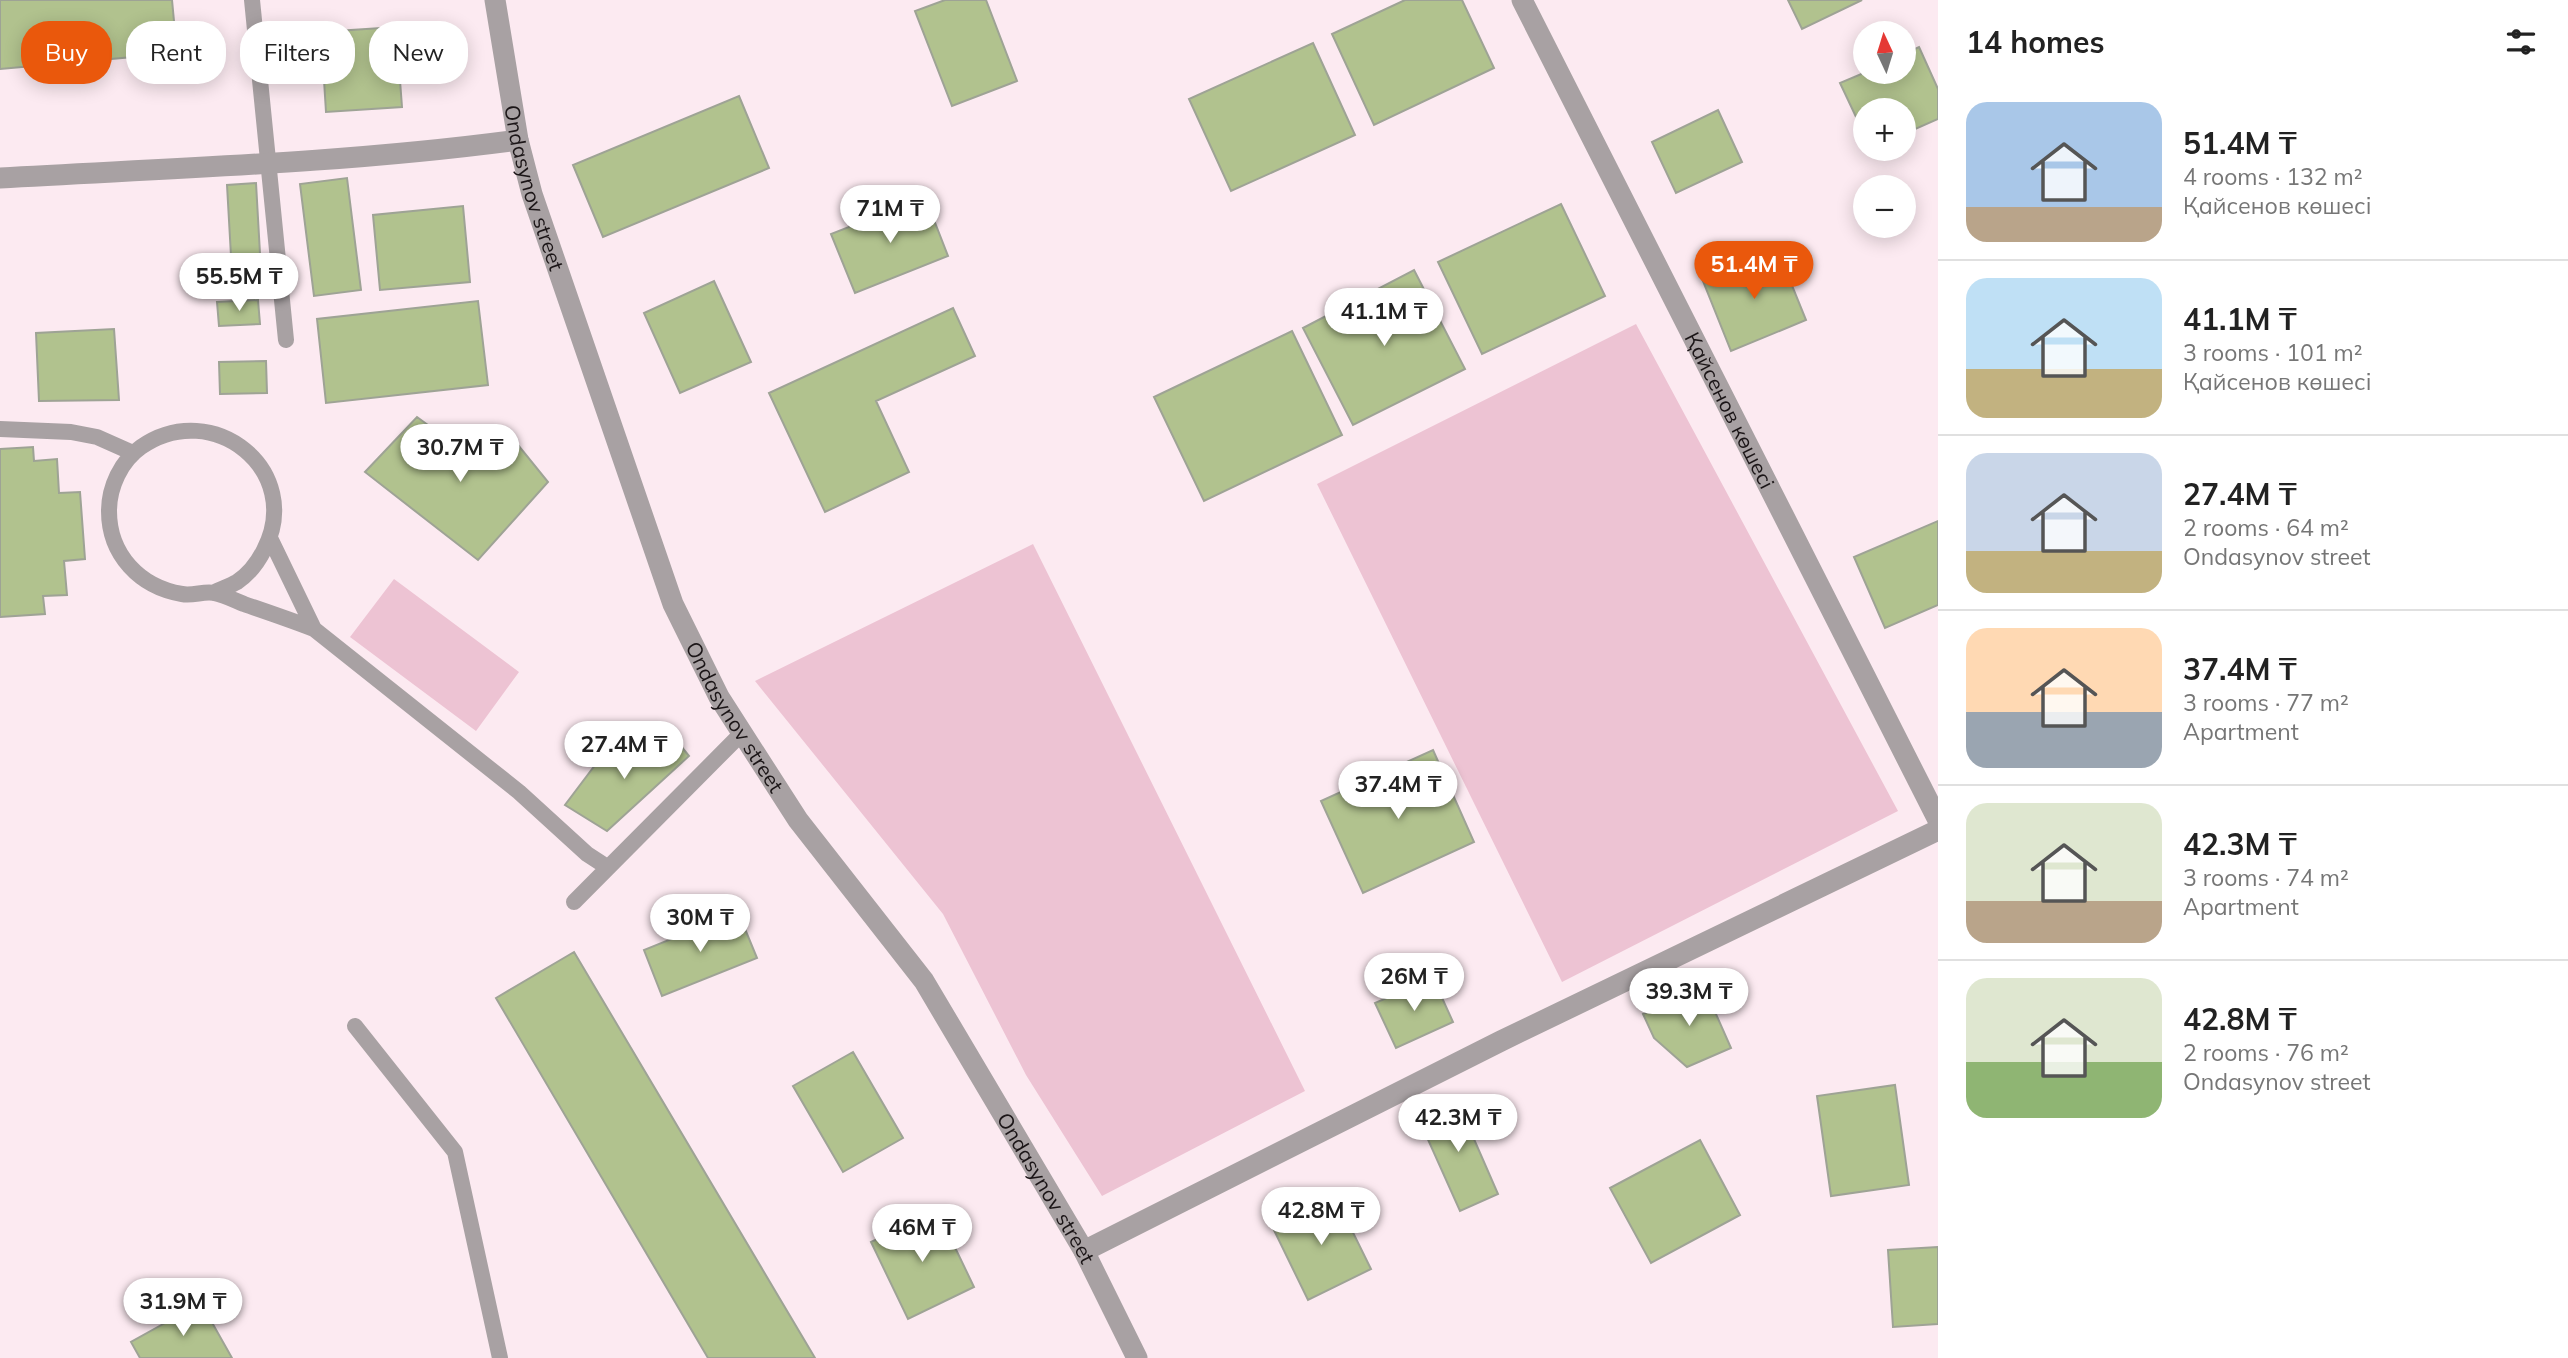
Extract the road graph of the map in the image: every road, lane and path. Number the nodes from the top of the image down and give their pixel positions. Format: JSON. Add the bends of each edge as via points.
{"nodes":[{"id":1,"x":251,"y":0,"type":"edge"},
{"id":2,"x":495,"y":0,"type":"edge"},
{"id":3,"x":1522,"y":0,"type":"edge"},
{"id":4,"x":518,"y":140,"type":"junction"},
{"id":5,"x":268,"y":163,"type":"junction"},
{"id":6,"x":0,"y":178,"type":"edge"},
{"id":7,"x":286,"y":340,"type":"dead end"},
{"id":8,"x":0,"y":429,"type":"edge"},
{"id":9,"x":133,"y":453,"type":"junction"},
{"id":10,"x":270,"y":538,"type":"junction"},
{"id":11,"x":213,"y":593,"type":"junction"},
{"id":12,"x":314,"y":629,"type":"junction"},
{"id":13,"x":742,"y":733,"type":"junction"},
{"id":14,"x":1938,"y":820,"type":"edge"},
{"id":15,"x":1938,"y":830,"type":"edge"},
{"id":16,"x":607,"y":867,"type":"junction"},
{"id":17,"x":574,"y":902,"type":"dead end"},
{"id":18,"x":355,"y":1026,"type":"dead end"},
{"id":19,"x":1084,"y":1251,"type":"junction"},
{"id":20,"x":500,"y":1358,"type":"edge"},
{"id":21,"x":1137,"y":1358,"type":"edge"}],
"edges":[{"from":1,"to":5,"type":"lane"},
{"from":2,"to":4,"type":"street","name":"Ondasynov street"},
{"from":3,"to":14,"type":"street","name":"Қайсенов көшесі"},
{"from":4,"to":5,"type":"street"},
{"from":4,"to":13,"type":"street","name":"Ondasynov street","via":[[532,194],[673,604]]},
{"from":5,"to":6,"type":"street"},
{"from":5,"to":7,"type":"lane"},
{"from":8,"to":9,"type":"lane","via":[[71,432]]},
{"from":9,"to":10,"type":"lane","via":[[156,437],[182,430],[210,431],[235,442],[256,460],[270,484],[274,510]]},
{"from":9,"to":11,"type":"lane","via":[[117,474],[109,500],[109,528],[119,553],[136,575],[159,589],[186,595]]},
{"from":10,"to":11,"type":"lane","via":[[248,572]]},
{"from":10,"to":12,"type":"lane"},
{"from":11,"to":12,"type":"lane"},
{"from":12,"to":16,"type":"lane"},
{"from":13,"to":16,"type":"lane"},
{"from":13,"to":19,"type":"street","name":"Ondasynov street","via":[[798,820],[924,981]]},
{"from":15,"to":19,"type":"street","via":[[1501,1041]]},
{"from":16,"to":17,"type":"lane"},
{"from":18,"to":20,"type":"lane","via":[[455,1152]]},
{"from":19,"to":21,"type":"street","name":"Ondasynov street"}]}
